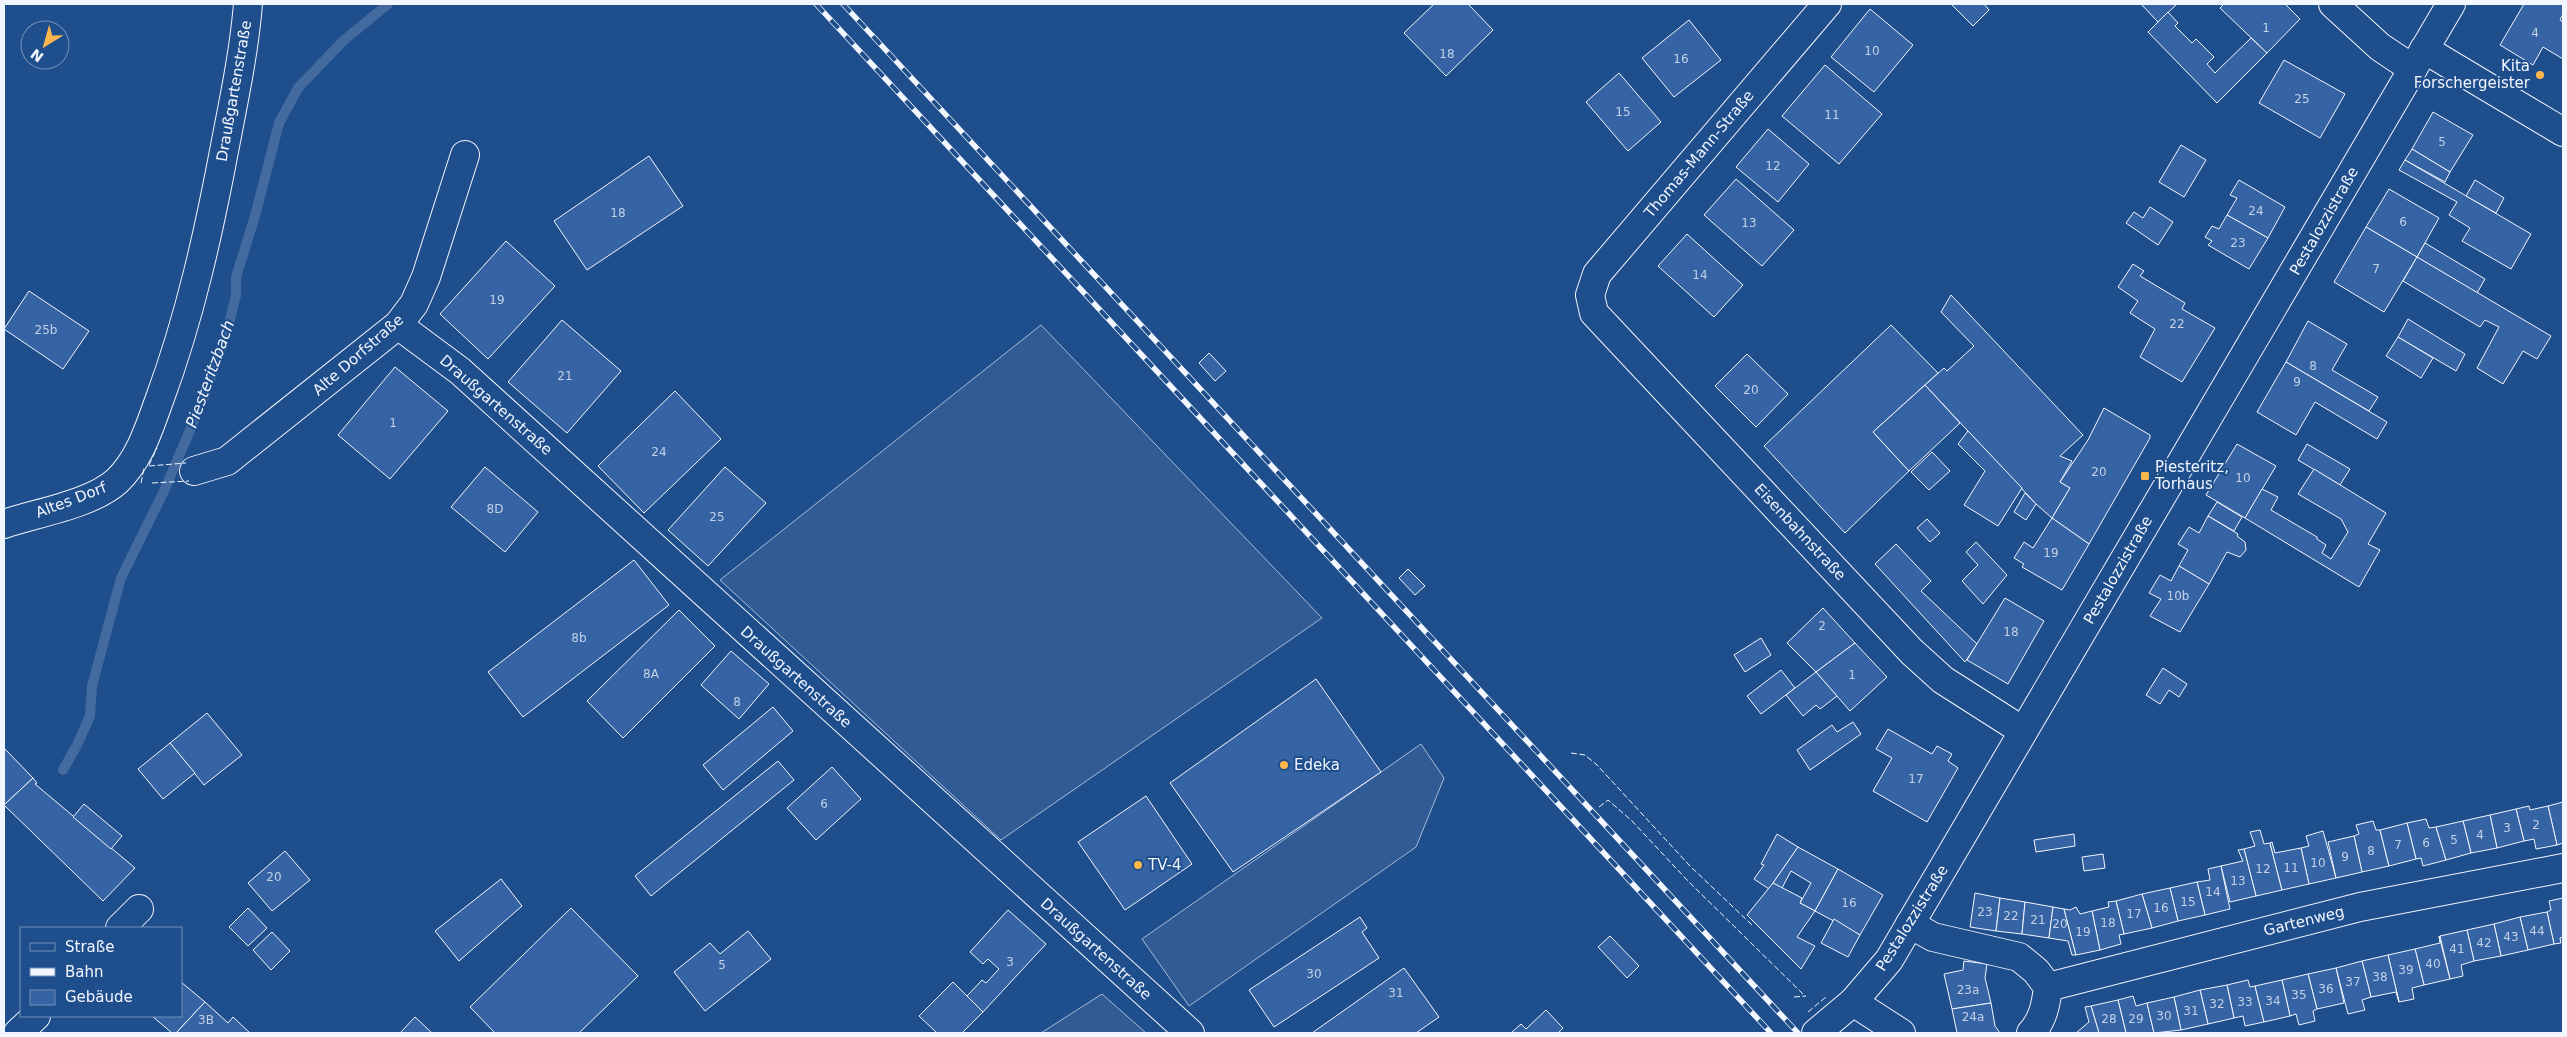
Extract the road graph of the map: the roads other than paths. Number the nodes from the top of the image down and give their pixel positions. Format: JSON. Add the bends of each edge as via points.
{"nodes":[{"id":1,"x":248,"y":4,"type":"edge"},
{"id":2,"x":1827,"y":4,"type":"edge"},
{"id":3,"x":2334,"y":4,"type":"edge"},
{"id":4,"x":2451,"y":4,"type":"edge"},
{"id":5,"x":2419,"y":59,"type":"junction"},
{"id":6,"x":2563,"y":132,"type":"edge"},
{"id":7,"x":465,"y":155,"type":"dead end"},
{"id":8,"x":1594,"y":313,"type":"joint"},
{"id":9,"x":398,"y":325,"type":"junction"},
{"id":10,"x":131,"y":465,"type":"joint"},
{"id":11,"x":194,"y":471,"type":"dead end"},
{"id":12,"x":4,"y":524,"type":"edge"},
{"id":13,"x":2023,"y":731,"type":"junction"},
{"id":14,"x":2563,"y":868,"type":"edge"},
{"id":15,"x":139,"y":909,"type":"dead end"},
{"id":16,"x":1910,"y":924,"type":"junction"},
{"id":17,"x":121,"y":927,"type":"edge"},
{"id":18,"x":2048,"y":987,"type":"junction"},
{"id":19,"x":1853,"y":1002,"type":"junction"},
{"id":20,"x":35,"y":1017,"type":"edge"},
{"id":21,"x":18,"y":1033,"type":"edge"},
{"id":22,"x":1190,"y":1033,"type":"edge"},
{"id":23,"x":1816,"y":1033,"type":"edge"},
{"id":24,"x":1901,"y":1033,"type":"edge"},
{"id":25,"x":2032,"y":1033,"type":"edge"}],
"edges":[{"from":1,"to":10,"type":"street","name":"Draußgartenstraße","via":[[216,191],[188,311],[167,379]]},
{"from":2,"to":8,"type":"street","name":"Thomas-Mann-Straße","via":[[1597,274],[1590,294]]},
{"from":3,"to":5,"type":"street","via":[[2380,47]]},
{"from":4,"to":5,"type":"street","name":"Pestalozzistraße"},
{"from":5,"to":6,"type":"street"},
{"from":5,"to":13,"type":"street","name":"Pestalozzistraße"},
{"from":7,"to":9,"type":"street","name":"Alte Dorfstraße","via":[[426,277],[414,304]]},
{"from":8,"to":13,"type":"street","name":"Eisenbahnstraße","via":[[1912,652],[1943,680]]},
{"from":9,"to":11,"type":"street","name":"Alte Dorfstraße","via":[[226,461]]},
{"from":9,"to":22,"type":"street","name":"Draußgartenstraße","via":[[460,371]]},
{"from":10,"to":12,"type":"street","name":"Altes Dorf","via":[[116,482],[99,493]]},
{"from":13,"to":16,"type":"street","name":"Pestalozzistraße"},
{"from":14,"to":18,"type":"street","name":"Gartenweg","via":[[2360,907]]},
{"from":15,"to":17,"type":"street"},
{"from":16,"to":18,"type":"street","via":[[1933,937],[2019,957]]},
{"from":16,"to":19,"type":"street","name":"Pestalozzistraße","via":[[1889,960]]},
{"from":18,"to":25,"type":"street","via":[[2046,1007]]},
{"from":19,"to":23,"type":"street","name":"Pestalozzistraße"},
{"from":19,"to":24,"type":"street"},
{"from":20,"to":21,"type":"street"}]}
